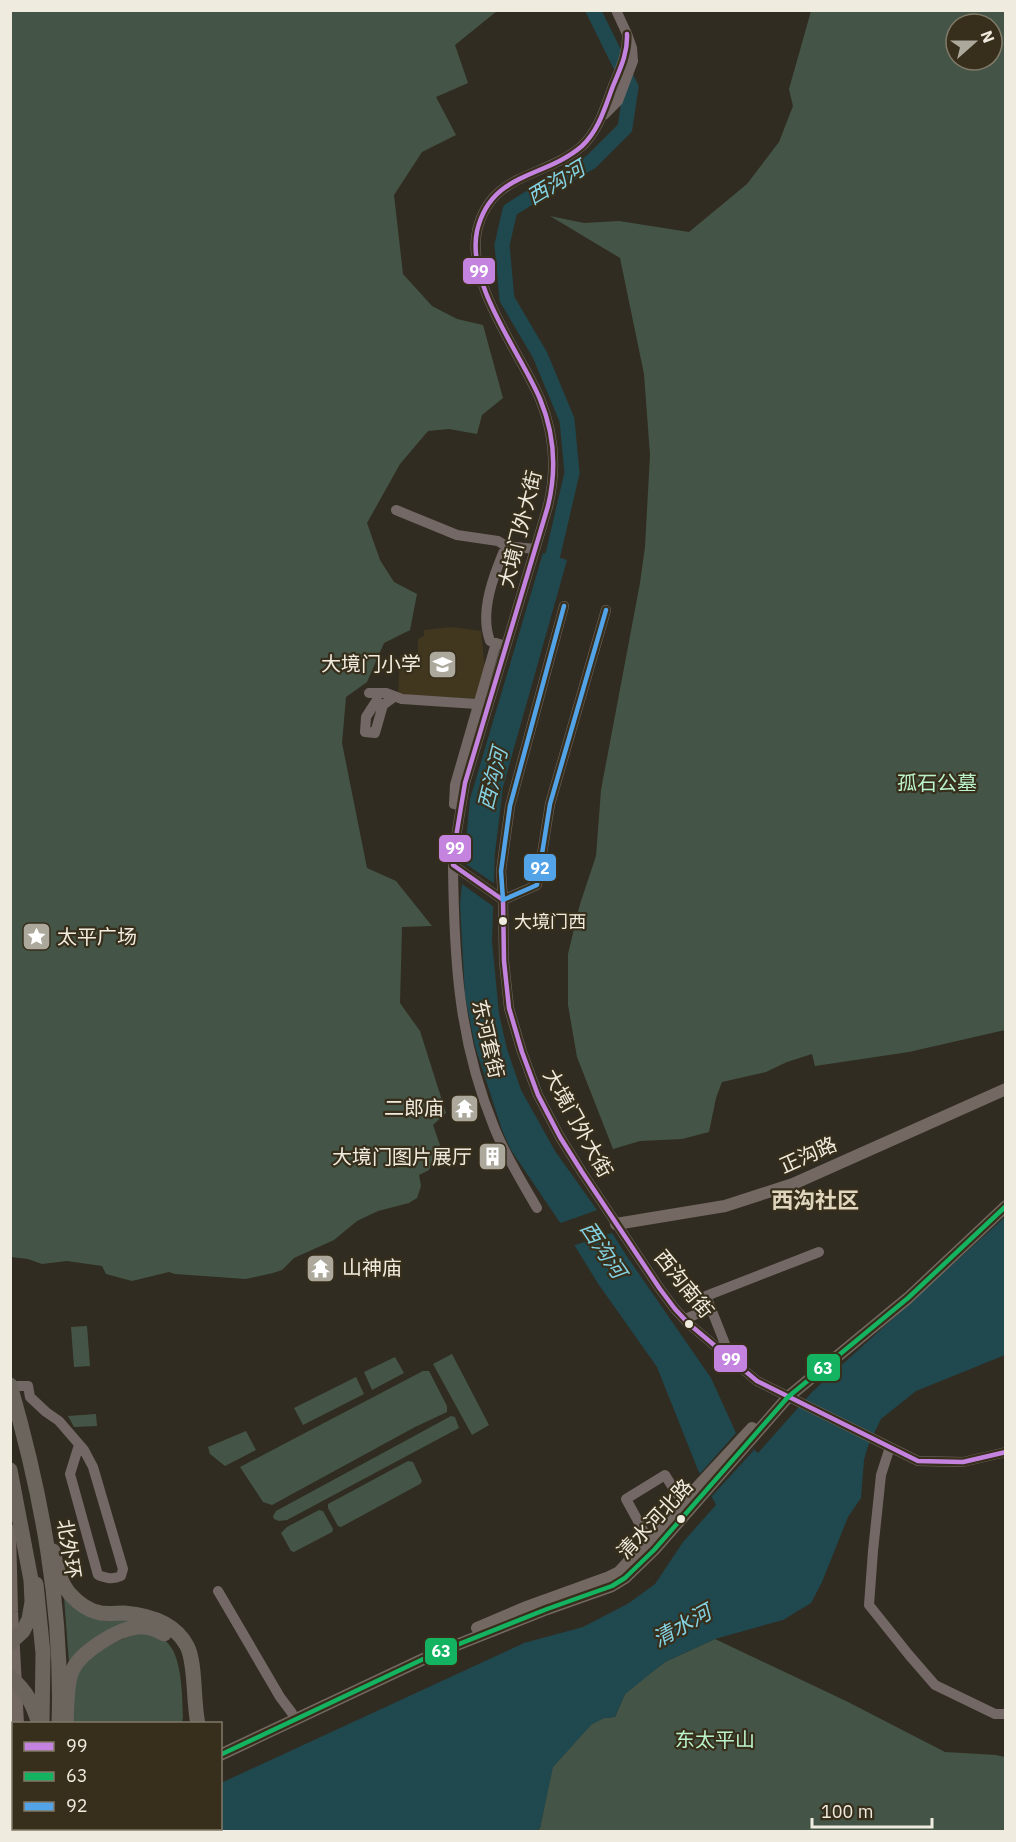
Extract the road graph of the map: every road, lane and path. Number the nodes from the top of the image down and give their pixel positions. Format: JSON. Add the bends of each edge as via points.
{"nodes":[{"id":1,"x":616,"y":10,"type":"edge"},
{"id":2,"x":630,"y":55,"type":"junction"},
{"id":3,"x":605,"y":113,"type":"junction"},
{"id":4,"x":396,"y":510,"type":"dead end"},
{"id":5,"x":506,"y":546,"type":"junction"},
{"id":6,"x":535,"y":549,"type":"junction"},
{"id":7,"x":564,"y":606,"type":"dead end"},
{"id":8,"x":606,"y":610,"type":"dead end"},
{"id":9,"x":501,"y":645,"type":"junction"},
{"id":10,"x":394,"y":697,"type":"junction"},
{"id":11,"x":477,"y":704,"type":"junction"},
{"id":12,"x":461,"y":806,"type":"junction"},
{"id":13,"x":453,"y":865,"type":"junction"},
{"id":14,"x":499,"y":897,"type":"junction"},
{"id":15,"x":1005,"y":1089,"type":"edge"},
{"id":16,"x":1005,"y":1095,"type":"edge"},
{"id":17,"x":1005,"y":1198,"type":"edge"},
{"id":18,"x":1005,"y":1206,"type":"edge"},
{"id":19,"x":537,"y":1208,"type":"dead end"},
{"id":20,"x":618,"y":1226,"type":"junction"},
{"id":21,"x":819,"y":1252,"type":"dead end"},
{"id":22,"x":711,"y":1308,"type":"junction"},
{"id":23,"x":685,"y":1319,"type":"junction"},
{"id":24,"x":733,"y":1362,"type":"junction"},
{"id":25,"x":10,"y":1385,"type":"edge"},
{"id":26,"x":790,"y":1398,"type":"junction"},
{"id":27,"x":25,"y":1435,"type":"junction"},
{"id":28,"x":79,"y":1445,"type":"junction"},
{"id":29,"x":890,"y":1447,"type":"junction"},
{"id":30,"x":1005,"y":1452,"type":"edge"},
{"id":31,"x":10,"y":1458,"type":"edge"},
{"id":32,"x":10,"y":1470,"type":"edge"},
{"id":33,"x":703,"y":1488,"type":"junction"},
{"id":34,"x":684,"y":1502,"type":"junction"},
{"id":35,"x":10,"y":1530,"type":"edge"},
{"id":36,"x":649,"y":1541,"type":"junction"},
{"id":37,"x":218,"y":1591,"type":"dead end"},
{"id":38,"x":10,"y":1643,"type":"edge"},
{"id":39,"x":10,"y":1677,"type":"edge"},
{"id":40,"x":292,"y":1713,"type":"junction"},
{"id":41,"x":1005,"y":1714,"type":"edge"},
{"id":42,"x":190,"y":1721,"type":"edge"},
{"id":43,"x":18,"y":1722,"type":"edge"},
{"id":44,"x":39,"y":1722,"type":"edge"},
{"id":45,"x":40,"y":1722,"type":"edge"},
{"id":46,"x":59,"y":1722,"type":"edge"},
{"id":47,"x":66,"y":1722,"type":"edge"},
{"id":48,"x":222,"y":1746,"type":"edge"},
{"id":49,"x":222,"y":1754,"type":"edge"},
{"id":50,"x":10,"y":1755,"type":"edge"},
{"id":51,"x":12,"y":1772,"type":"edge"}],
"edges":[{"from":1,"to":2,"type":"street","name":"大境门外大街","via":[[627,34]]},
{"from":2,"to":3,"type":"street","name":"大境门外大街","via":[[611,91]]},
{"from":2,"to":3,"type":"street","name":"大境门外大街","via":[[618,101]]},
{"from":3,"to":6,"type":"street","name":"大境门外大街","via":[[593,134],[570,155],[500,190],[489,201],[475,242],[484,288],[534,387],[550,433],[555,466]]},
{"from":4,"to":5,"type":"street","via":[[457,536]]},
{"from":5,"to":6,"type":"street"},
{"from":5,"to":9,"type":"street","via":[[488,601],[486,631],[490,641]]},
{"from":6,"to":9,"type":"street","name":"大境门外大街"},
{"from":7,"to":14,"type":"street","name":"大境门外大街","via":[[510,806]]},
{"from":8,"to":14,"type":"street","via":[[550,804],[537,885]]},
{"from":9,"to":11,"type":"street"},
{"from":9,"to":12,"type":"street","name":"大境门外大街"},
{"from":10,"to":10,"type":"street","via":[[386,693],[373,697],[364,732],[375,733],[383,705]]},
{"from":10,"to":11,"type":"street"},
{"from":11,"to":12,"type":"street","via":[[455,784],[453,801]]},
{"from":12,"to":13,"type":"street","name":"大境门外大街"},
{"from":13,"to":14,"type":"street"},
{"from":13,"to":19,"type":"street","name":"东河套街","via":[[458,988],[474,1072],[493,1126]]},
{"from":14,"to":20,"type":"street","name":"大境门外大街","via":[[509,1008],[522,1052],[560,1137]]},
{"from":15,"to":20,"type":"main road","name":"正沟路","via":[[793,1184],[725,1206]]},
{"from":16,"to":20,"type":"main road","name":"正沟路","via":[[761,1202],[729,1212]]},
{"from":17,"to":26,"type":"main road","name":"清水河北路","via":[[897,1300],[802,1376]]},
{"from":18,"to":26,"type":"main road","name":"清水河北路","via":[[909,1298]]},
{"from":20,"to":23,"type":"street","name":"西沟南街"},
{"from":21,"to":22,"type":"street","via":[[706,1296]]},
{"from":22,"to":23,"type":"street"},
{"from":22,"to":24,"type":"street"},
{"from":23,"to":24,"type":"street","name":"西沟南街"},
{"from":24,"to":26,"type":"street","name":"西沟南街"},
{"from":25,"to":27,"type":"highway","name":"北外环","bridge":true},
{"from":25,"to":28,"type":"street","via":[[28,1386],[30,1397],[59,1421]]},
{"from":26,"to":29,"type":"street","name":"西沟南街"},
{"from":26,"to":33,"type":"main road","name":"清水河北路"},
{"from":27,"to":42,"type":"highway","bridge":true,"via":[[42,1493],[57,1569],[69,1593],[101,1613],[142,1615],[174,1630],[189,1649]]},
{"from":27,"to":46,"type":"highway","name":"北外环","bridge":true,"via":[[52,1573],[58,1632]]},
{"from":28,"to":28,"type":"street","via":[[70,1474],[98,1575],[115,1579],[123,1569],[93,1467]]},
{"from":29,"to":30,"type":"street","name":"西沟南街","via":[[918,1461],[938,1462],[963,1462]]},
{"from":29,"to":41,"type":"street","via":[[881,1475],[869,1605],[935,1685]]},
{"from":31,"to":45,"type":"highway","name":"北外环","bridge":true,"via":[[40,1608],[44,1653]]},
{"from":32,"to":38,"type":"highway","bridge":true,"via":[[32,1602],[23,1631]]},
{"from":33,"to":34,"type":"main road","name":"清水河北路"},
{"from":33,"to":49,"type":"main road","name":"清水河北路","via":[[636,1569],[612,1586],[434,1654]]},
{"from":34,"to":36,"type":"main road","name":"清水河北路"},
{"from":34,"to":36,"type":"street","via":[[665,1475],[626,1500]]},
{"from":35,"to":43,"type":"main road"},
{"from":36,"to":40,"type":"main road","name":"清水河北路","via":[[619,1572],[607,1578],[450,1639]]},
{"from":37,"to":40,"type":"street"},
{"from":39,"to":44,"type":"highway","bridge":true,"via":[[24,1689]]},
{"from":40,"to":48,"type":"main road","name":"清水河北路"},
{"from":42,"to":47,"type":"highway","via":[[180,1653],[172,1640],[159,1631],[137,1627],[118,1632],[81,1658],[70,1677]]},
{"from":50,"to":51,"type":"main road"}]}
